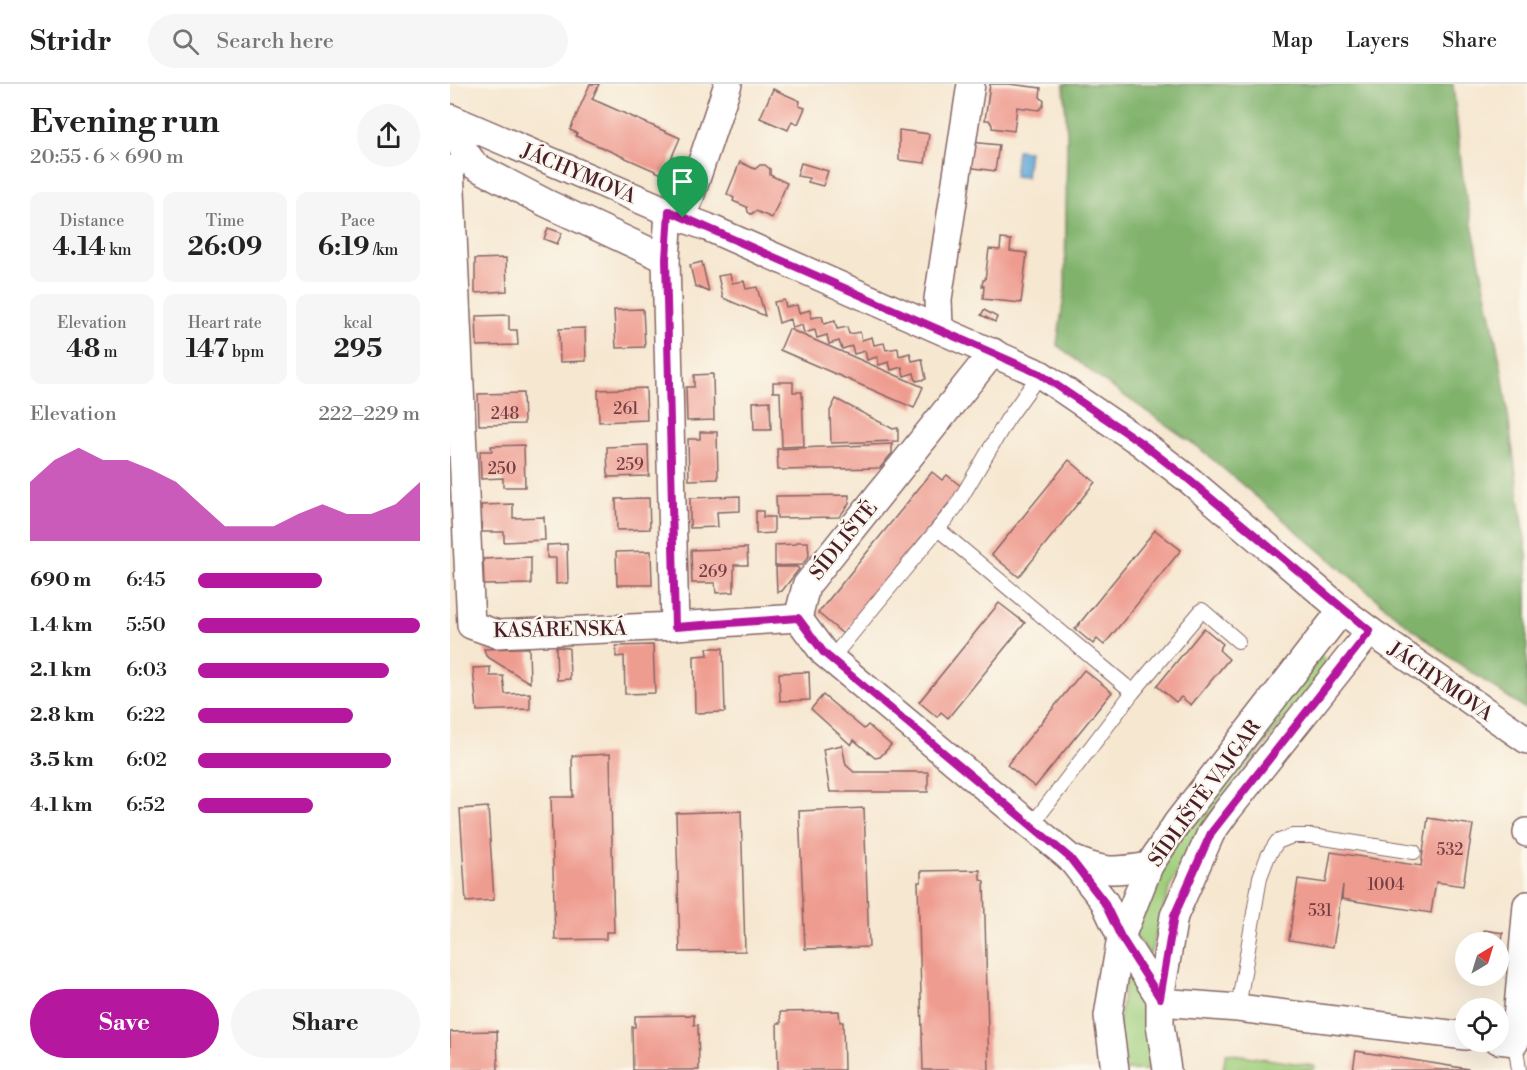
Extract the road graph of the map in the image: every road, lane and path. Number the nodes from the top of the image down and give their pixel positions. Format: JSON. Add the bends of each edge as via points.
{"nodes":[{"id":1,"x":728,"y":84,"type":"edge"},
{"id":2,"x":971,"y":84,"type":"edge"},
{"id":3,"x":450,"y":119,"type":"edge"},
{"id":4,"x":450,"y":169,"type":"edge"},
{"id":5,"x":676,"y":215,"type":"junction"},
{"id":6,"x":666,"y":259,"type":"junction"},
{"id":7,"x":939,"y":328,"type":"junction"},
{"id":8,"x":993,"y":352,"type":"junction"},
{"id":9,"x":1040,"y":374,"type":"junction"},
{"id":10,"x":938,"y":529,"type":"junction"},
{"id":11,"x":1342,"y":610,"type":"junction"},
{"id":12,"x":798,"y":618,"type":"junction"},
{"id":13,"x":675,"y":627,"type":"junction"},
{"id":14,"x":1370,"y":631,"type":"junction"},
{"id":15,"x":1238,"y":640,"type":"dead end"},
{"id":16,"x":831,"y":659,"type":"junction"},
{"id":17,"x":1133,"y":692,"type":"junction"},
{"id":18,"x":1527,"y":740,"type":"edge"},
{"id":19,"x":1031,"y":826,"type":"junction"},
{"id":20,"x":1414,"y":852,"type":"dead end"},
{"id":21,"x":1070,"y":858,"type":"junction"},
{"id":22,"x":1149,"y":866,"type":"junction"},
{"id":23,"x":1527,"y":905,"type":"edge"},
{"id":24,"x":1121,"y":937,"type":"junction"},
{"id":25,"x":1160,"y":998,"type":"junction"},
{"id":26,"x":1238,"y":1008,"type":"junction"},
{"id":27,"x":1509,"y":1027,"type":"edge"},
{"id":28,"x":1455,"y":1035,"type":"edge"},
{"id":29,"x":1509,"y":1046,"type":"edge"},
{"id":30,"x":1115,"y":1070,"type":"edge"},
{"id":31,"x":1167,"y":1070,"type":"edge"},
{"id":32,"x":1519,"y":1070,"type":"edge"}],
"edges":[{"from":1,"to":5,"type":"street"},
{"from":2,"to":7,"type":"street","via":[[938,299]]},
{"from":3,"to":5,"type":"street","name":"JÁCHYMOVA"},
{"from":3,"to":6,"type":"street","via":[[475,166]]},
{"from":4,"to":13,"type":"street","name":"KASÁRENSKÁ","via":[[471,625],[497,634]]},
{"from":5,"to":6,"type":"street"},
{"from":5,"to":7,"type":"street","name":"JÁCHYMOVA"},
{"from":6,"to":13,"type":"street"},
{"from":7,"to":8,"type":"street","name":"JÁCHYMOVA"},
{"from":8,"to":9,"type":"street","name":"JÁCHYMOVA"},
{"from":8,"to":12,"type":"street","name":"SÍDLIŠTĚ","via":[[806,586]]},
{"from":9,"to":10,"type":"lane"},
{"from":9,"to":11,"type":"street","name":"JÁCHYMOVA","via":[[1188,479]]},
{"from":10,"to":16,"type":"lane"},
{"from":10,"to":17,"type":"lane"},
{"from":11,"to":14,"type":"street","name":"JÁCHYMOVA"},
{"from":11,"to":22,"type":"street","name":"SÍDLIŠTĚ VAJGAR","via":[[1177,823]]},
{"from":12,"to":13,"type":"street"},
{"from":12,"to":16,"type":"street"},
{"from":14,"to":18,"type":"street","name":"JÁCHYMOVA"},
{"from":14,"to":25,"type":"street","name":"SÍDLIŠTĚ VAJGAR","via":[[1211,833],[1174,916]]},
{"from":15,"to":17,"type":"lane","via":[[1202,610]]},
{"from":16,"to":19,"type":"street"},
{"from":17,"to":19,"type":"lane"},
{"from":19,"to":21,"type":"street"},
{"from":20,"to":26,"type":"lane","via":[[1311,836],[1292,836],[1277,842],[1260,877]]},
{"from":21,"to":22,"type":"street","via":[[1116,872]]},
{"from":21,"to":24,"type":"street","via":[[1104,902]]},
{"from":22,"to":24,"type":"street","name":"SÍDLIŠTĚ VAJGAR"},
{"from":23,"to":27,"type":"street"},
{"from":24,"to":25,"type":"street"},
{"from":24,"to":30,"type":"street","name":"SÍDLIŠTĚ VAJGAR","via":[[1108,1016]]},
{"from":25,"to":26,"type":"street","via":[[1173,1003]]},
{"from":25,"to":31,"type":"street","name":"SÍDLIŠTĚ VAJGAR"},
{"from":26,"to":28,"type":"street"},
{"from":29,"to":32,"type":"lane"}]}
